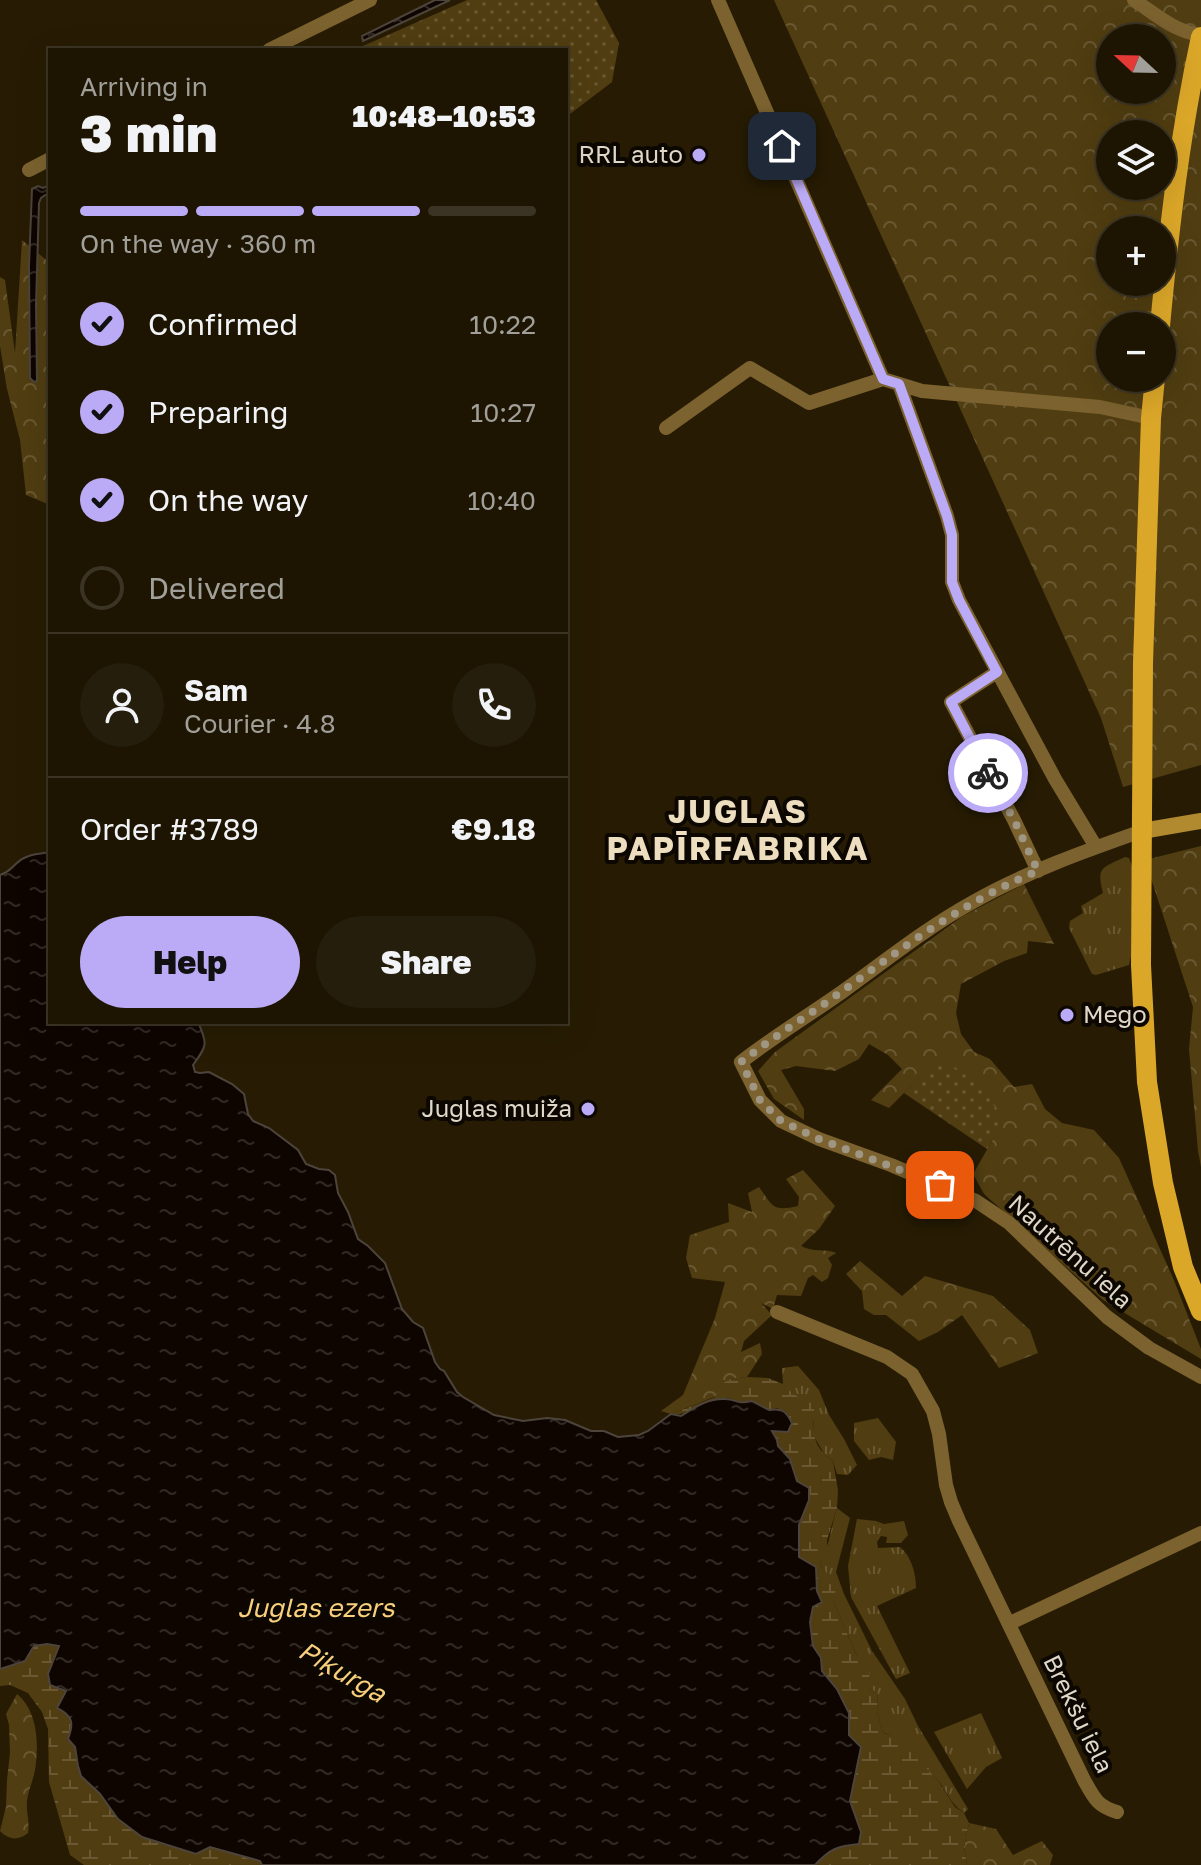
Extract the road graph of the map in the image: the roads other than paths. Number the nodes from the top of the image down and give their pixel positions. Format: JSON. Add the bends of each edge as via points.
{"nodes":[{"id":1,"x":370,"y":0,"type":"edge"},
{"id":2,"x":718,"y":0,"type":"edge"},
{"id":3,"x":1134,"y":0,"type":"edge"},
{"id":4,"x":1201,"y":36,"type":"edge"},
{"id":5,"x":273,"y":48,"type":"edge"},
{"id":6,"x":48,"y":160,"type":"edge"},
{"id":7,"x":29,"y":170,"type":"dead end"},
{"id":8,"x":1162,"y":312,"type":"edge"},
{"id":9,"x":883,"y":379,"type":"junction"},
{"id":10,"x":899,"y":384,"type":"junction"},
{"id":11,"x":1154,"y":392,"type":"edge"},
{"id":12,"x":1151,"y":418,"type":"junction"},
{"id":13,"x":666,"y":428,"type":"dead end"},
{"id":14,"x":997,"y":672,"type":"junction"},
{"id":15,"x":1201,"y":821,"type":"edge"},
{"id":16,"x":1142,"y":831,"type":"junction"},
{"id":17,"x":1096,"y":847,"type":"junction"},
{"id":18,"x":1038,"y":871,"type":"junction"},
{"id":19,"x":1201,"y":1311,"type":"edge"},
{"id":20,"x":777,"y":1312,"type":"dead end"},
{"id":21,"x":1201,"y":1377,"type":"edge"},
{"id":22,"x":1201,"y":1533,"type":"edge"},
{"id":23,"x":1010,"y":1623,"type":"junction"},
{"id":24,"x":1117,"y":1812,"type":"dead end"}],
"edges":[{"from":1,"to":5,"type":"street"},
{"from":2,"to":9,"type":"street"},
{"from":3,"to":4,"type":"street","via":[[1173,26]]},
{"from":4,"to":8,"type":"main road","via":[[1178,162]]},
{"from":6,"to":7,"type":"street"},
{"from":9,"to":10,"type":"street"},
{"from":9,"to":13,"type":"street","via":[[809,403],[750,368]]},
{"from":10,"to":12,"type":"street","via":[[922,391],[1100,407]]},
{"from":10,"to":14,"type":"street","via":[[947,516],[952,582]]},
{"from":11,"to":12,"type":"main road"},
{"from":12,"to":16,"type":"main road"},
{"from":14,"to":17,"type":"street"},
{"from":14,"to":18,"type":"street","via":[[951,702]]},
{"from":15,"to":16,"type":"main road"},
{"from":16,"to":17,"type":"street","name":"Nautrēnu iela"},
{"from":16,"to":19,"type":"main road","via":[[1147,1082],[1163,1183],[1183,1267]]},
{"from":17,"to":18,"type":"street","name":"Nautrēnu iela"},
{"from":18,"to":21,"type":"street","name":"Nautrēnu iela","via":[[951,915],[741,1062],[760,1100],[781,1121],[976,1201],[1009,1223],[1107,1317]]},
{"from":20,"to":23,"type":"street","name":"Brekšu iela","via":[[887,1357],[912,1374],[933,1411],[951,1502]]},
{"from":22,"to":23,"type":"street"},
{"from":23,"to":24,"type":"street","name":"Brekšu iela","via":[[1095,1800]]}]}
